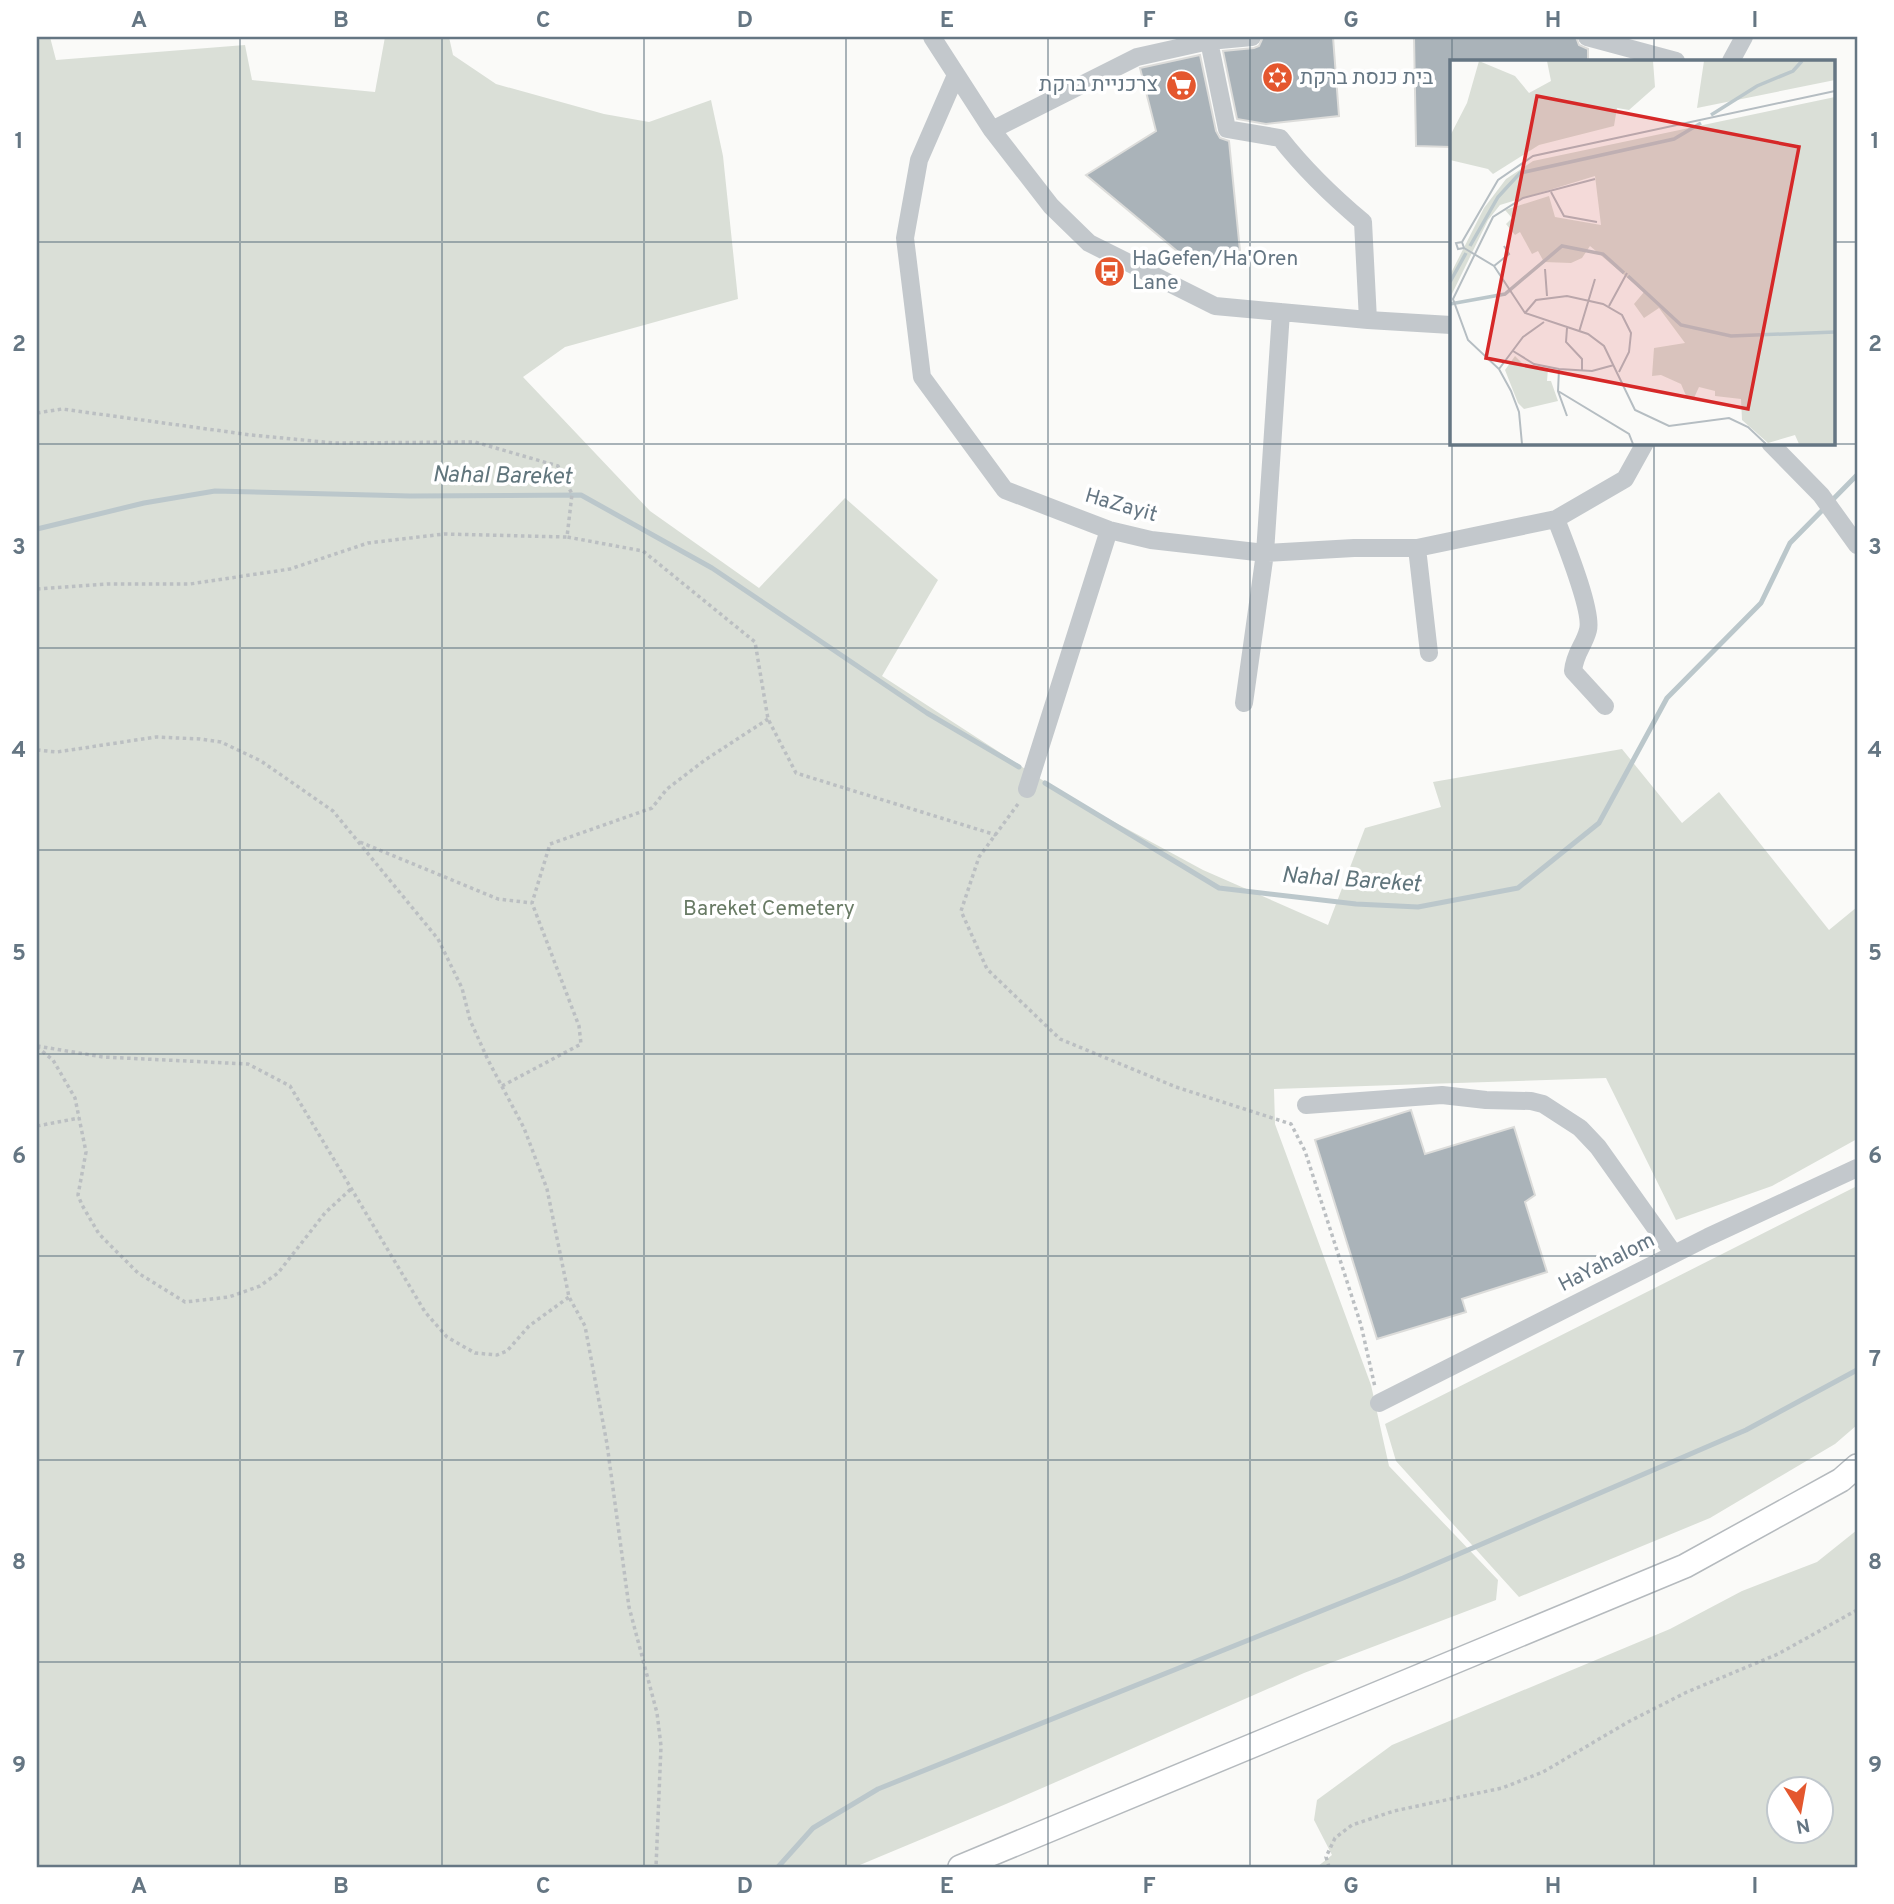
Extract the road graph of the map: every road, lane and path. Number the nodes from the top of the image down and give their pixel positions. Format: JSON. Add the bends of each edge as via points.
{"nodes":[{"id":1,"x":932,"y":37,"type":"edge"},
{"id":2,"x":1252,"y":37,"type":"edge"},
{"id":3,"x":1587,"y":37,"type":"edge"},
{"id":4,"x":1744,"y":37,"type":"edge"},
{"id":5,"x":1209,"y":41,"type":"junction"},
{"id":6,"x":1672,"y":60,"type":"edge"},
{"id":7,"x":1732,"y":60,"type":"edge"},
{"id":8,"x":956,"y":75,"type":"junction"},
{"id":9,"x":992,"y":130,"type":"junction"},
{"id":10,"x":1281,"y":312,"type":"junction"},
{"id":11,"x":1368,"y":320,"type":"junction"},
{"id":12,"x":1450,"y":325,"type":"edge"},
{"id":13,"x":37,"y":413,"type":"edge"},
{"id":14,"x":1644,"y":444,"type":"edge"},
{"id":15,"x":1771,"y":444,"type":"edge"},
{"id":16,"x":1556,"y":519,"type":"junction"},
{"id":17,"x":1109,"y":530,"type":"junction"},
{"id":18,"x":567,"y":537,"type":"junction"},
{"id":19,"x":1857,"y":545,"type":"edge"},
{"id":20,"x":1417,"y":548,"type":"junction"},
{"id":21,"x":1265,"y":553,"type":"junction"},
{"id":22,"x":37,"y":589,"type":"edge"},
{"id":23,"x":1429,"y":653,"type":"dead end"},
{"id":24,"x":1244,"y":703,"type":"dead end"},
{"id":25,"x":1605,"y":706,"type":"dead end"},
{"id":26,"x":768,"y":719,"type":"junction"},
{"id":27,"x":37,"y":750,"type":"edge"},
{"id":28,"x":1027,"y":789,"type":"joint"},
{"id":29,"x":996,"y":835,"type":"junction"},
{"id":30,"x":358,"y":841,"type":"junction"},
{"id":31,"x":532,"y":903,"type":"junction"},
{"id":32,"x":37,"y":1047,"type":"edge"},
{"id":33,"x":502,"y":1086,"type":"junction"},
{"id":34,"x":1306,"y":1105,"type":"dead end"},
{"id":35,"x":79,"y":1118,"type":"junction"},
{"id":36,"x":37,"y":1126,"type":"edge"},
{"id":37,"x":1857,"y":1168,"type":"edge"},
{"id":38,"x":352,"y":1188,"type":"junction"},
{"id":39,"x":1674,"y":1254,"type":"junction"},
{"id":40,"x":569,"y":1297,"type":"junction"},
{"id":41,"x":1379,"y":1403,"type":"joint"},
{"id":42,"x":1857,"y":1466,"type":"edge"},
{"id":43,"x":1857,"y":1610,"type":"edge"},
{"id":44,"x":656,"y":1867,"type":"edge"},
{"id":45,"x":960,"y":1867,"type":"edge"},
{"id":46,"x":1329,"y":1867,"type":"edge"}],
"edges":[{"from":1,"to":8,"type":"street"},
{"from":2,"to":5,"type":"street"},
{"from":3,"to":6,"type":"street"},
{"from":4,"to":7,"type":"street"},
{"from":5,"to":9,"type":"street","via":[[1137,57]]},
{"from":5,"to":11,"type":"street","via":[[1227,129],[1280,138],[1304,169],[1363,222]]},
{"from":8,"to":9,"type":"street"},
{"from":8,"to":17,"type":"street","name":"HaZayit","via":[[919,160],[905,238],[922,377],[1005,490]]},
{"from":9,"to":10,"type":"street","via":[[1051,206],[1089,243],[1214,306]]},
{"from":10,"to":11,"type":"street"},
{"from":10,"to":21,"type":"street"},
{"from":11,"to":12,"type":"street"},
{"from":13,"to":18,"type":"path","via":[[62,409],[334,443],[475,442],[558,466],[572,494]]},
{"from":14,"to":16,"type":"street","name":"HaZayit","via":[[1625,479]]},
{"from":15,"to":19,"type":"street","via":[[1821,495]]},
{"from":16,"to":20,"type":"street","name":"HaZayit"},
{"from":16,"to":25,"type":"street","via":[[1581,588],[1589,629],[1573,671]]},
{"from":17,"to":21,"type":"street","name":"HaZayit","via":[[1151,540]]},
{"from":17,"to":28,"type":"street"},
{"from":18,"to":22,"type":"path","via":[[444,534],[368,543],[290,569],[190,584]]},
{"from":18,"to":26,"type":"path","via":[[643,551],[755,642]]},
{"from":20,"to":21,"type":"street","name":"HaZayit"},
{"from":20,"to":23,"type":"street"},
{"from":21,"to":24,"type":"street"},
{"from":26,"to":29,"type":"path","via":[[796,773]]},
{"from":26,"to":31,"type":"path","via":[[667,789],[652,808],[550,844]]},
{"from":27,"to":30,"type":"path","via":[[57,752],[156,737],[221,742],[261,761],[333,811]]},
{"from":28,"to":29,"type":"path"},
{"from":29,"to":41,"type":"path","via":[[979,857],[961,911],[987,969],[1060,1039],[1176,1087],[1291,1124],[1305,1151],[1361,1325]]},
{"from":30,"to":31,"type":"path","via":[[498,899]]},
{"from":30,"to":33,"type":"path","via":[[438,939]]},
{"from":31,"to":33,"type":"path","via":[[579,1026],[580,1044]]},
{"from":32,"to":35,"type":"path","via":[[53,1060],[75,1098]]},
{"from":32,"to":38,"type":"path","via":[[103,1057],[248,1064],[290,1086]]},
{"from":33,"to":40,"type":"path","via":[[547,1189]]},
{"from":34,"to":39,"type":"street","via":[[1442,1095],[1543,1104],[1580,1128],[1598,1147]]},
{"from":35,"to":36,"type":"path"},
{"from":35,"to":38,"type":"path","via":[[86,1152],[78,1195],[82,1205],[99,1234],[138,1273],[185,1302],[229,1297],[260,1286],[278,1273],[325,1213]]},
{"from":37,"to":39,"type":"street","name":"HaYahalom"},
{"from":38,"to":40,"type":"path","via":[[425,1312],[447,1337],[475,1353],[507,1351],[529,1326]]},
{"from":39,"to":41,"type":"street","name":"HaYahalom"},
{"from":40,"to":44,"type":"path","via":[[585,1325],[629,1607],[657,1713],[661,1746]]},
{"from":42,"to":45,"type":"main road","via":[[1841,1480],[1685,1566]]},
{"from":43,"to":46,"type":"path","via":[[1778,1654],[1663,1704],[1543,1772],[1502,1788],[1394,1811],[1352,1825],[1335,1838],[1326,1857]]}]}
